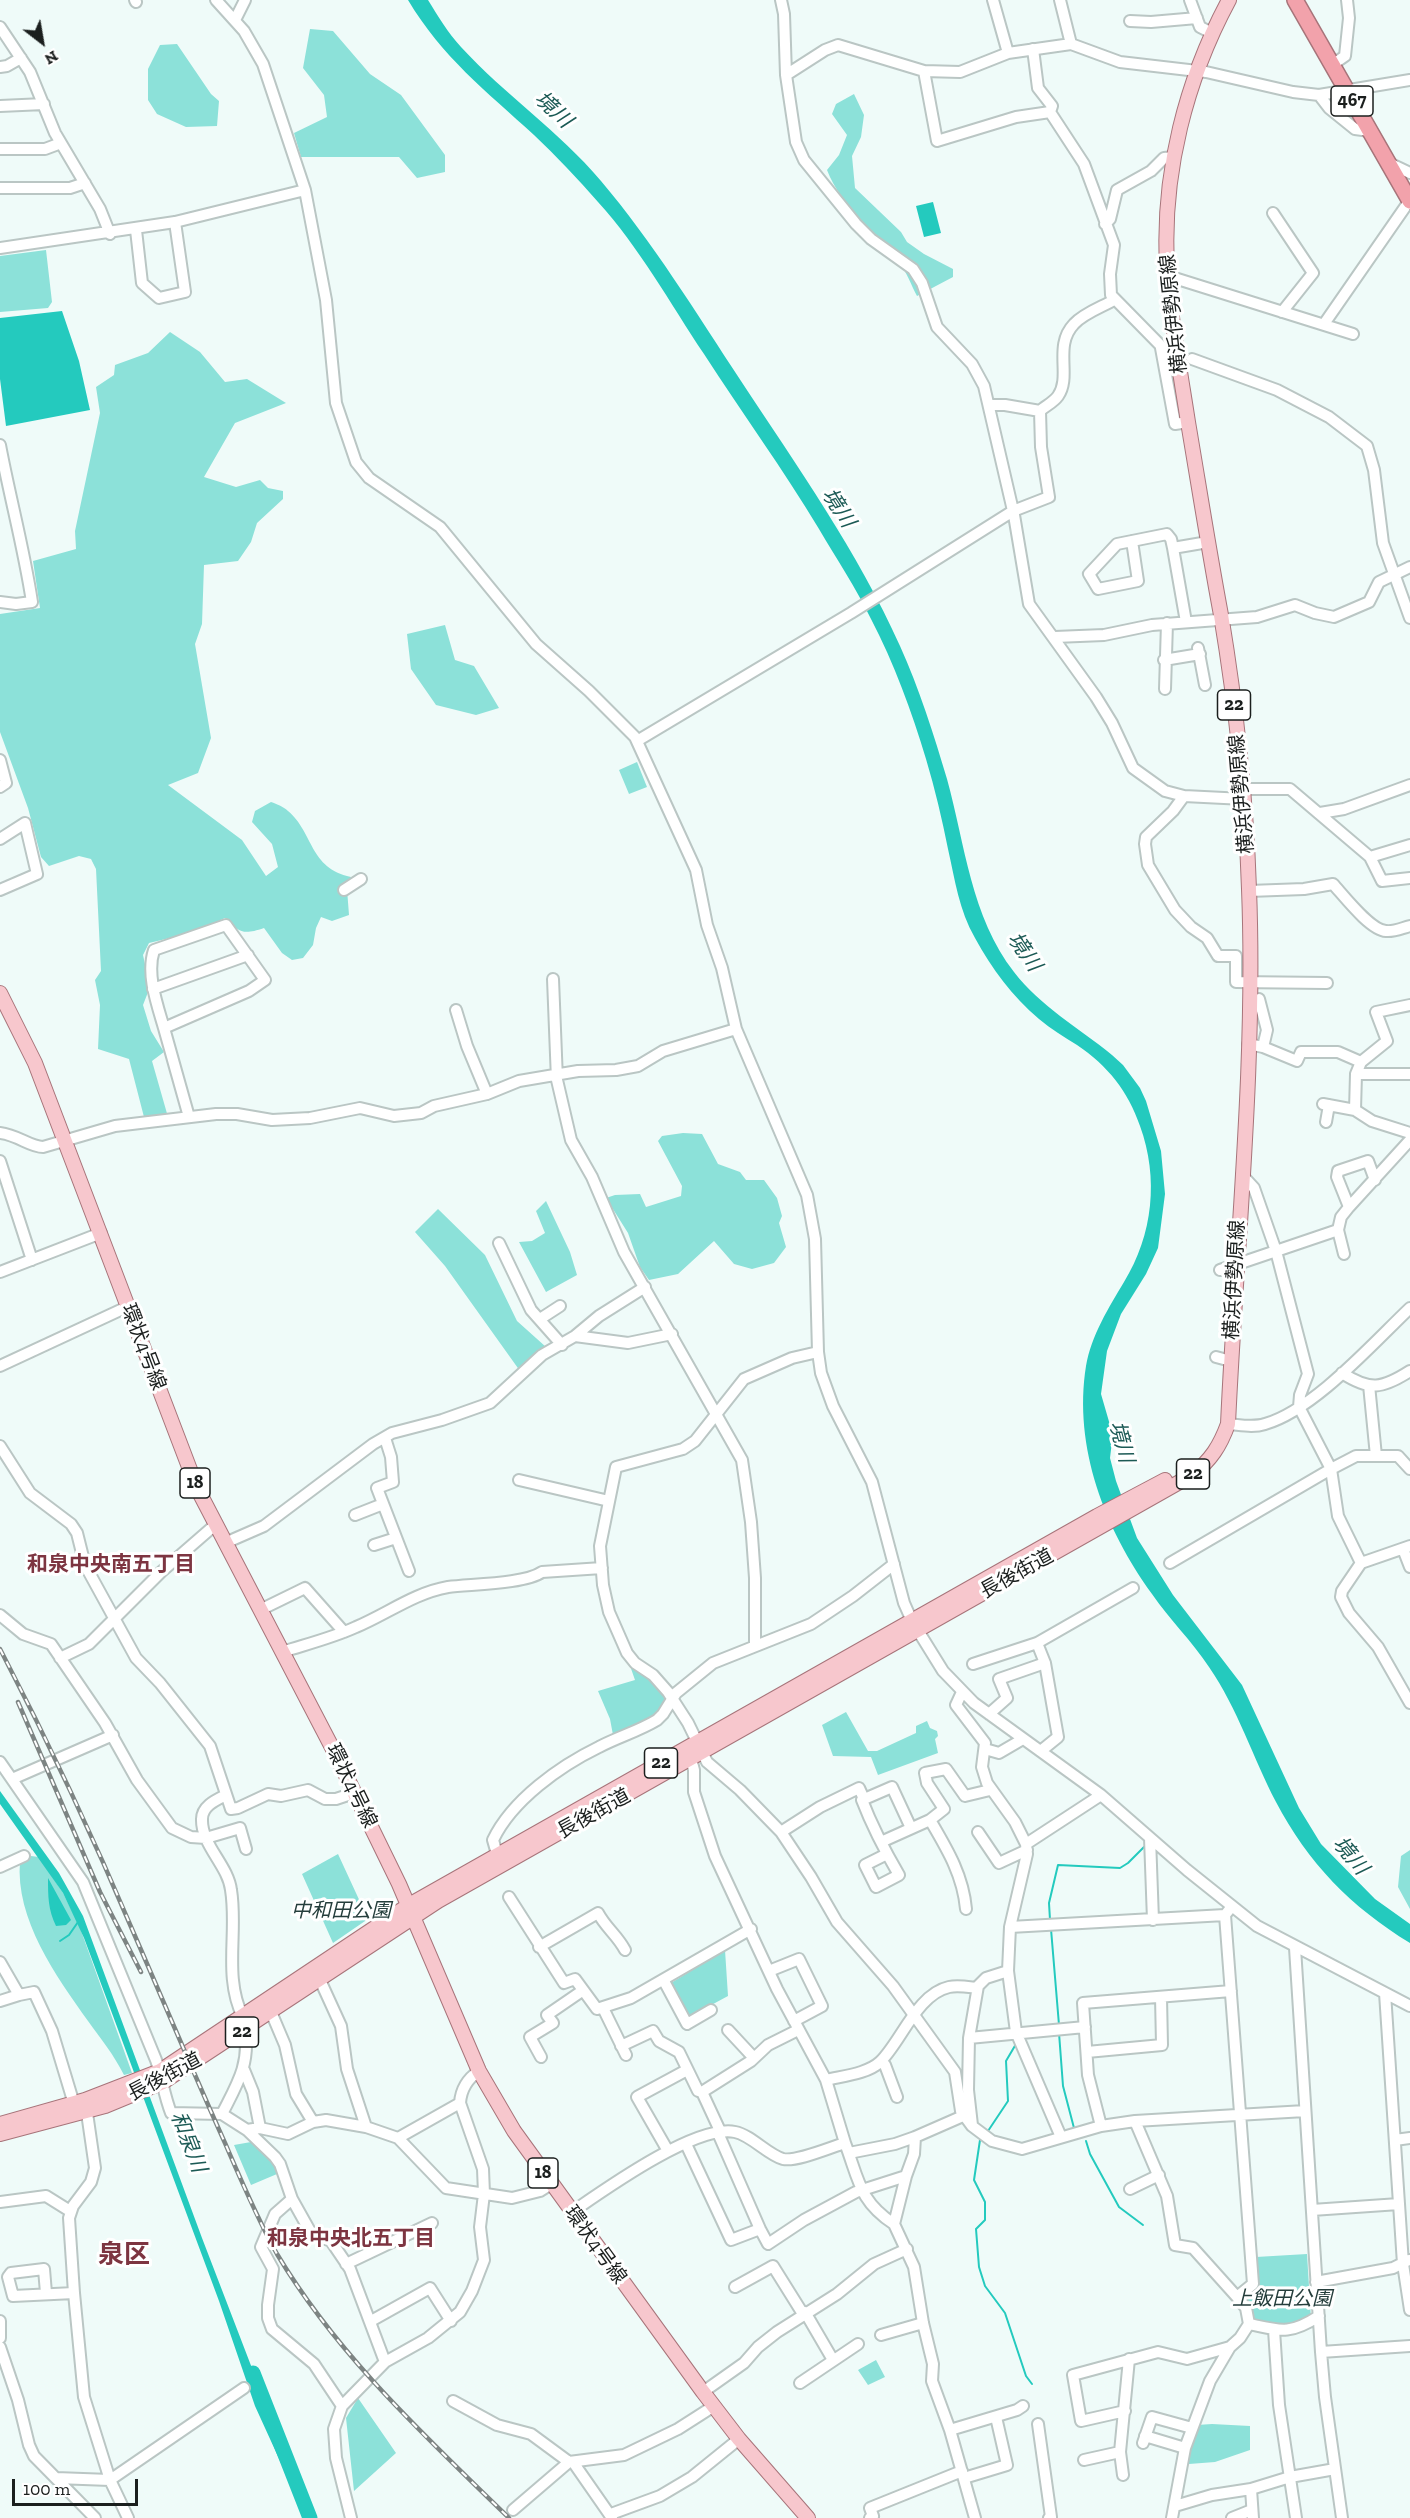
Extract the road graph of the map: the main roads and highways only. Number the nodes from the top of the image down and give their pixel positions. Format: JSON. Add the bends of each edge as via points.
{"nodes":[{"id":1,"x":1229,"y":0,"type":"edge"},
{"id":2,"x":1295,"y":0,"type":"edge"},
{"id":3,"x":1410,"y":200,"type":"edge"},
{"id":4,"x":0,"y":993,"type":"edge"},
{"id":5,"x":1228,"y":1424,"type":"joint"},
{"id":6,"x":697,"y":1751,"type":"junction"},
{"id":7,"x":412,"y":1910,"type":"junction"},
{"id":8,"x":244,"y":2023,"type":"junction"},
{"id":9,"x":82,"y":2105,"type":"junction"},
{"id":10,"x":0,"y":2124,"type":"edge"},
{"id":11,"x":0,"y":2134,"type":"edge"},
{"id":12,"x":808,"y":2518,"type":"edge"}],
"edges":[{"from":1,"to":5,"type":"main road","name":"横浜伊勢原線","number":"22","via":[[1196,71],[1174,157],[1167,230],[1168,276],[1221,620],[1243,794],[1249,891],[1248,1044]]},
{"from":2,"to":3,"type":"highway","number":"467"},
{"from":4,"to":7,"type":"main road","name":"環状4号線","number":"18","via":[[36,1064],[183,1454]]},
{"from":5,"to":6,"type":"main road","name":"長後街道","number":"22","via":[[1196,1464]]},
{"from":6,"to":7,"type":"main road","name":"長後街道","number":"22","via":[[500,1865]]},
{"from":6,"to":7,"type":"main road","name":"長後街道","number":"22","via":[[497,1854]]},
{"from":7,"to":8,"type":"main road","name":"長後街道","number":"22"},
{"from":7,"to":8,"type":"main road","name":"長後街道","number":"22","via":[[320,1980],[271,2012]]},
{"from":7,"to":12,"type":"main road","name":"環状4号線","number":"18","via":[[479,2071],[514,2131],[703,2392]]},
{"from":8,"to":9,"type":"main road","name":"長後街道","number":"22","via":[[158,2078]]},
{"from":9,"to":10,"type":"main road","name":"長後街道","number":"22"},
{"from":9,"to":11,"type":"main road","name":"長後街道","number":"22"}]}
